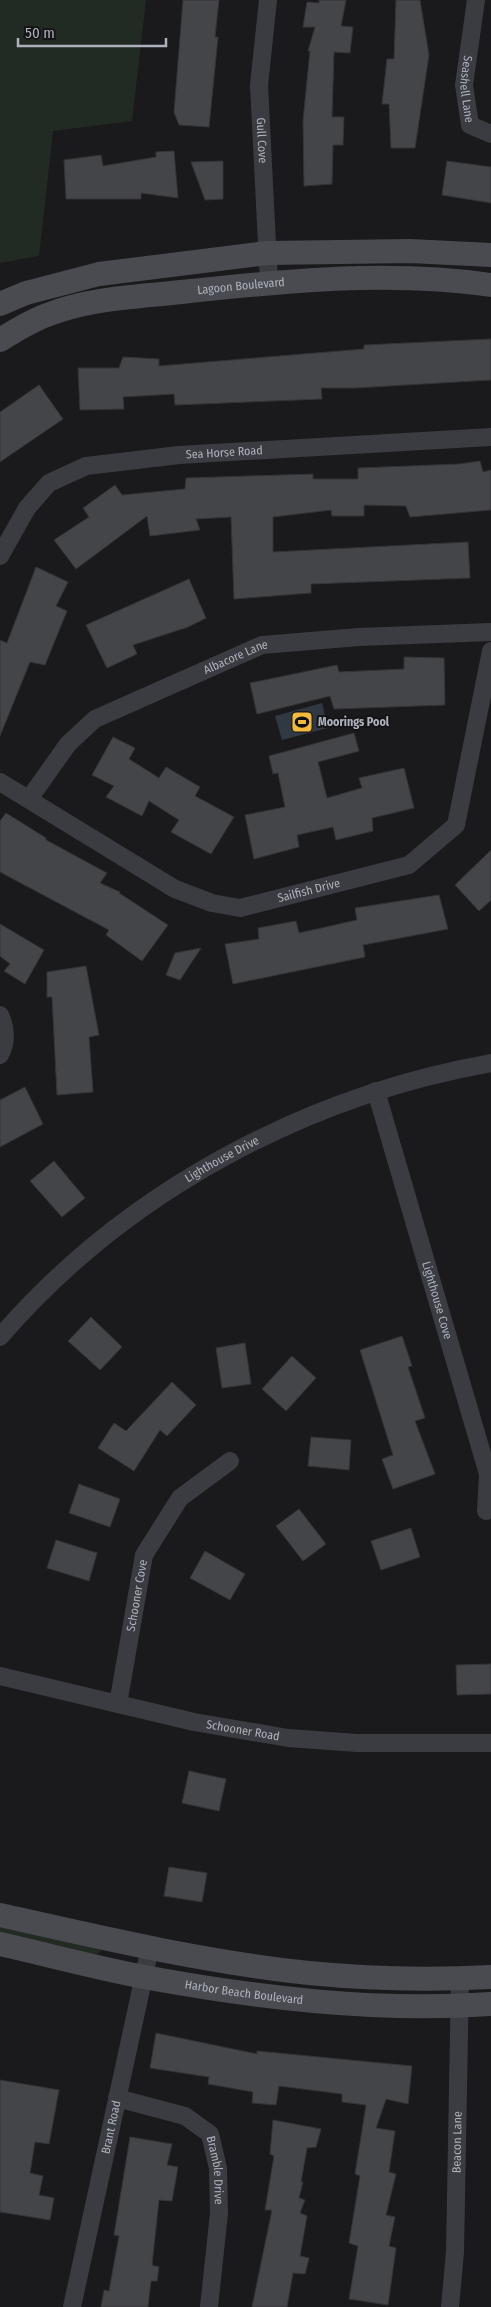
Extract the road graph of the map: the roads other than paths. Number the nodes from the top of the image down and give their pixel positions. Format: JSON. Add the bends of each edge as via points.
{"nodes":[{"id":1,"x":268,"y":0,"type":"edge"},
{"id":2,"x":476,"y":0,"type":"edge"},
{"id":3,"x":491,"y":134,"type":"edge"},
{"id":4,"x":267,"y":253,"type":"junction"},
{"id":5,"x":491,"y":255,"type":"edge"},
{"id":6,"x":268,"y":283,"type":"junction"},
{"id":7,"x":491,"y":284,"type":"edge"},
{"id":8,"x":0,"y":304,"type":"edge"},
{"id":9,"x":0,"y":340,"type":"edge"},
{"id":10,"x":491,"y":437,"type":"edge"},
{"id":11,"x":0,"y":556,"type":"edge"},
{"id":12,"x":491,"y":632,"type":"edge"},
{"id":13,"x":491,"y":651,"type":"edge"},
{"id":14,"x":0,"y":782,"type":"edge"},
{"id":15,"x":29,"y":799,"type":"junction"},
{"id":16,"x":0,"y":1015,"type":"edge"},
{"id":17,"x":0,"y":1055,"type":"edge"},
{"id":18,"x":491,"y":1063,"type":"edge"},
{"id":19,"x":376,"y":1091,"type":"junction"},
{"id":20,"x":0,"y":1337,"type":"edge"},
{"id":21,"x":230,"y":1461,"type":"dead end"},
{"id":22,"x":486,"y":1511,"type":"dead end"},
{"id":23,"x":0,"y":1676,"type":"edge"},
{"id":24,"x":118,"y":1704,"type":"junction"},
{"id":25,"x":491,"y":1743,"type":"edge"},
{"id":26,"x":0,"y":1915,"type":"edge"},
{"id":27,"x":0,"y":1944,"type":"edge"},
{"id":28,"x":150,"y":1948,"type":"junction"},
{"id":29,"x":143,"y":1977,"type":"junction"},
{"id":30,"x":491,"y":1977,"type":"edge"},
{"id":31,"x":460,"y":1978,"type":"junction"},
{"id":32,"x":491,"y":2004,"type":"edge"},
{"id":33,"x":460,"y":2006,"type":"junction"},
{"id":34,"x":117,"y":2098,"type":"junction"},
{"id":35,"x":72,"y":2307,"type":"edge"},
{"id":36,"x":209,"y":2307,"type":"edge"},
{"id":37,"x":450,"y":2307,"type":"edge"}],
"edges":[{"from":1,"to":4,"type":"street","name":"Gull Cove","via":[[259,85]]},
{"from":2,"to":3,"type":"street","name":"Seashell Lane","via":[[464,85],[470,124]]},
{"from":4,"to":5,"type":"street","via":[[410,251]]},
{"from":4,"to":6,"type":"street","name":"Gull Cove"},
{"from":4,"to":8,"type":"street","via":[[99,274],[26,293]]},
{"from":6,"to":7,"type":"street","name":"Lagoon Boulevard","via":[[407,277]]},
{"from":6,"to":9,"type":"street","name":"Lagoon Boulevard","via":[[77,306],[46,315]]},
{"from":10,"to":11,"type":"street","name":"Sea Horse Road","via":[[179,455],[86,466],[49,483],[27,508]]},
{"from":12,"to":15,"type":"street","name":"Albacore Lane","via":[[359,637],[262,646],[95,719],[68,744]]},
{"from":13,"to":15,"type":"street","name":"Sailfish Drive","via":[[456,824],[409,865],[240,908],[212,903],[176,888]]},
{"from":14,"to":15,"type":"street","name":"Sailfish Drive"},
{"from":16,"to":17,"type":"street","via":[[5,1036]]},
{"from":18,"to":19,"type":"street","name":"Lighthouse Drive"},
{"from":19,"to":20,"type":"street","name":"Lighthouse Drive","via":[[271,1134],[189,1178],[149,1204],[82,1255]]},
{"from":19,"to":22,"type":"street","name":"Lighthouse Cove","via":[[488,1474]]},
{"from":21,"to":24,"type":"street","name":"Schooner Cove","via":[[180,1498],[144,1555]]},
{"from":23,"to":24,"type":"street","name":"Schooner Road"},
{"from":24,"to":25,"type":"street","name":"Schooner Road","via":[[194,1722],[288,1738],[357,1743]]},
{"from":26,"to":28,"type":"street"},
{"from":27,"to":29,"type":"street","name":"Harbor Beach Boulevard"},
{"from":28,"to":29,"type":"street","name":"Brant Road"},
{"from":28,"to":31,"type":"street","via":[[309,1973]]},
{"from":29,"to":33,"type":"street","name":"Harbor Beach Boulevard","via":[[271,1997],[334,2003]]},
{"from":29,"to":34,"type":"street","name":"Brant Road"},
{"from":30,"to":31,"type":"street"},
{"from":31,"to":33,"type":"street","name":"Beacon Lane"},
{"from":32,"to":33,"type":"street","name":"Harbor Beach Boulevard"},
{"from":33,"to":37,"type":"street","name":"Beacon Lane","via":[[455,2252]]},
{"from":34,"to":35,"type":"street","name":"Brant Road"},
{"from":34,"to":36,"type":"street","name":"Bramble Drive","via":[[185,2116],[210,2134],[218,2168],[219,2213]]}]}
